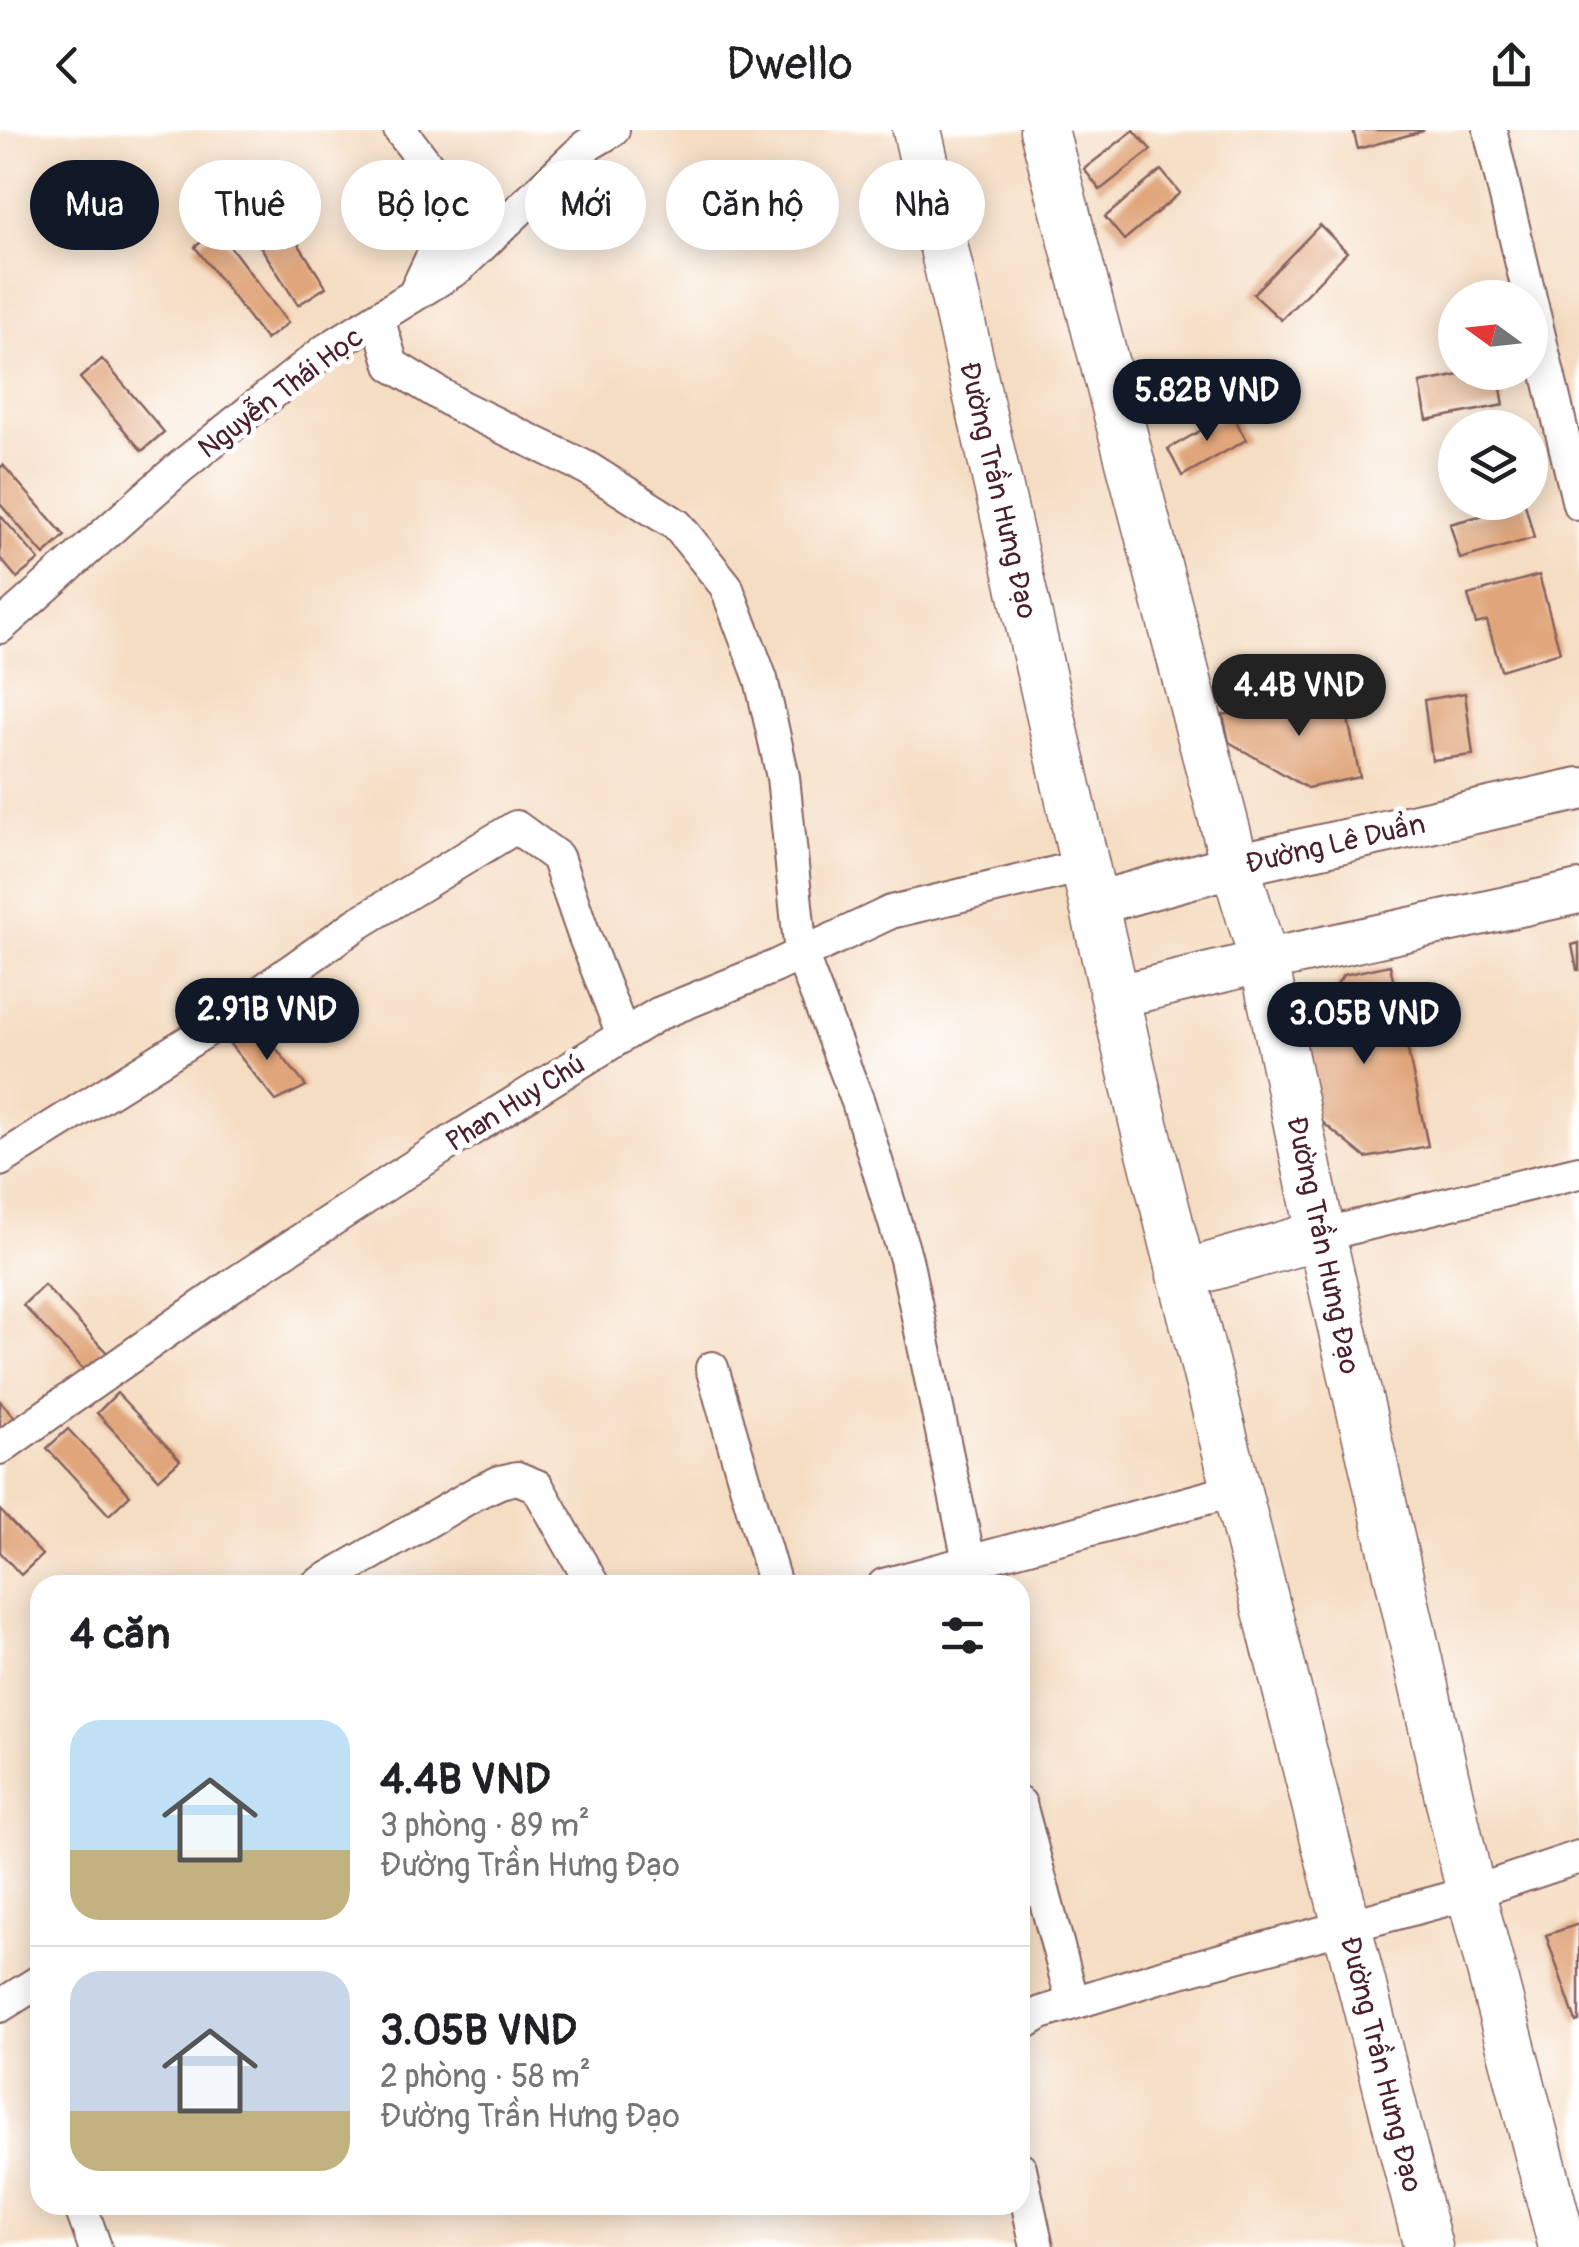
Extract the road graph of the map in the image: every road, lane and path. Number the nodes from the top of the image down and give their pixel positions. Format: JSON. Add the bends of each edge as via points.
{"nodes":[{"id":1,"x":400,"y":130,"type":"edge"},
{"id":2,"x":613,"y":130,"type":"edge"},
{"id":3,"x":917,"y":130,"type":"edge"},
{"id":4,"x":1044,"y":130,"type":"edge"},
{"id":5,"x":1490,"y":130,"type":"edge"},
{"id":6,"x":414,"y":296,"type":"junction"},
{"id":7,"x":378,"y":318,"type":"junction"},
{"id":8,"x":1579,"y":504,"type":"edge"},
{"id":9,"x":0,"y":627,"type":"edge"},
{"id":10,"x":1579,"y":788,"type":"edge"},
{"id":11,"x":1235,"y":865,"type":"junction"},
{"id":12,"x":1089,"y":885,"type":"junction"},
{"id":13,"x":1579,"y":892,"type":"edge"},
{"id":14,"x":801,"y":954,"type":"junction"},
{"id":15,"x":1264,"y":961,"type":"junction"},
{"id":16,"x":1114,"y":997,"type":"junction"},
{"id":17,"x":623,"y":1035,"type":"junction"},
{"id":18,"x":0,"y":1160,"type":"edge"},
{"id":19,"x":1578,"y":1176,"type":"edge"},
{"id":20,"x":1321,"y":1235,"type":"junction"},
{"id":21,"x":1181,"y":1274,"type":"junction"},
{"id":22,"x":712,"y":1368,"type":"dead end"},
{"id":23,"x":0,"y":1448,"type":"edge"},
{"id":24,"x":1236,"y":1490,"type":"junction"},
{"id":25,"x":972,"y":1573,"type":"edge"},
{"id":26,"x":334,"y":1575,"type":"edge"},
{"id":27,"x":587,"y":1575,"type":"edge"},
{"id":28,"x":772,"y":1575,"type":"edge"},
{"id":29,"x":1030,"y":1842,"type":"edge"},
{"id":30,"x":1579,"y":1857,"type":"edge"},
{"id":31,"x":1471,"y":1893,"type":"junction"},
{"id":32,"x":1348,"y":1928,"type":"junction"},
{"id":33,"x":30,"y":1988,"type":"edge"},
{"id":34,"x":1073,"y":2003,"type":"junction"},
{"id":35,"x":0,"y":2006,"type":"edge"},
{"id":36,"x":1030,"y":2020,"type":"edge"},
{"id":37,"x":84,"y":2215,"type":"edge"},
{"id":38,"x":1028,"y":2215,"type":"edge"},
{"id":39,"x":1034,"y":2246,"type":"edge"},
{"id":40,"x":95,"y":2247,"type":"edge"},
{"id":41,"x":1428,"y":2247,"type":"edge"},
{"id":42,"x":1563,"y":2247,"type":"edge"}],
"edges":[{"from":1,"to":6,"type":"street","via":[[440,182],[442,236]]},
{"from":2,"to":6,"type":"street","name":"Nguyễn Thái Học","via":[[586,146],[458,268]]},
{"from":3,"to":12,"type":"main road","name":"Đường Trần Hưng Đạo"},
{"from":4,"to":11,"type":"main road","name":"Đường Trần Hưng Đạo"},
{"from":5,"to":8,"type":"street"},
{"from":6,"to":7,"type":"street","name":"Nguyễn Thái Học"},
{"from":7,"to":9,"type":"street","name":"Nguyễn Thái Học","via":[[326,350],[178,469]]},
{"from":7,"to":14,"type":"street","via":[[392,365],[587,468],[677,525],[726,586],[761,679],[782,778]]},
{"from":10,"to":11,"type":"street","name":"Đường Lê Duẩn"},
{"from":11,"to":12,"type":"street","name":"Đường Lê Duẩn"},
{"from":11,"to":15,"type":"main road","name":"Đường Trần Hưng Đạo"},
{"from":12,"to":14,"type":"street","name":"Phan Huy Chú","via":[[890,912]]},
{"from":12,"to":16,"type":"main road","name":"Đường Trần Hưng Đạo"},
{"from":13,"to":15,"type":"street"},
{"from":14,"to":17,"type":"street","name":"Phan Huy Chú"},
{"from":14,"to":25,"type":"street","via":[[858,1102],[906,1258]]},
{"from":15,"to":16,"type":"street"},
{"from":15,"to":20,"type":"main road","name":"Đường Trần Hưng Đạo"},
{"from":16,"to":21,"type":"main road","name":"Đường Trần Hưng Đạo"},
{"from":17,"to":18,"type":"street","via":[[557,857],[516,828],[357,924],[209,1029]]},
{"from":17,"to":23,"type":"street","name":"Phan Huy Chú","via":[[234,1284]]},
{"from":19,"to":20,"type":"street"},
{"from":20,"to":21,"type":"main road"},
{"from":20,"to":31,"type":"main road","name":"Đường Trần Hưng Đạo"},
{"from":21,"to":24,"type":"main road","name":"Đường Trần Hưng Đạo"},
{"from":22,"to":28,"type":"street"},
{"from":24,"to":25,"type":"street"},
{"from":24,"to":32,"type":"main road","name":"Đường Trần Hưng Đạo"},
{"from":26,"to":27,"type":"street","via":[[478,1492],[517,1478],[537,1486]]},
{"from":29,"to":34,"type":"street"},
{"from":30,"to":31,"type":"street"},
{"from":31,"to":32,"type":"street"},
{"from":31,"to":42,"type":"main road","name":"Đường Trần Hưng Đạo"},
{"from":32,"to":34,"type":"street"},
{"from":32,"to":41,"type":"main road","name":"Đường Trần Hưng Đạo"},
{"from":33,"to":35,"type":"street"},
{"from":34,"to":36,"type":"street"},
{"from":37,"to":40,"type":"street"},
{"from":38,"to":39,"type":"street"}]}
